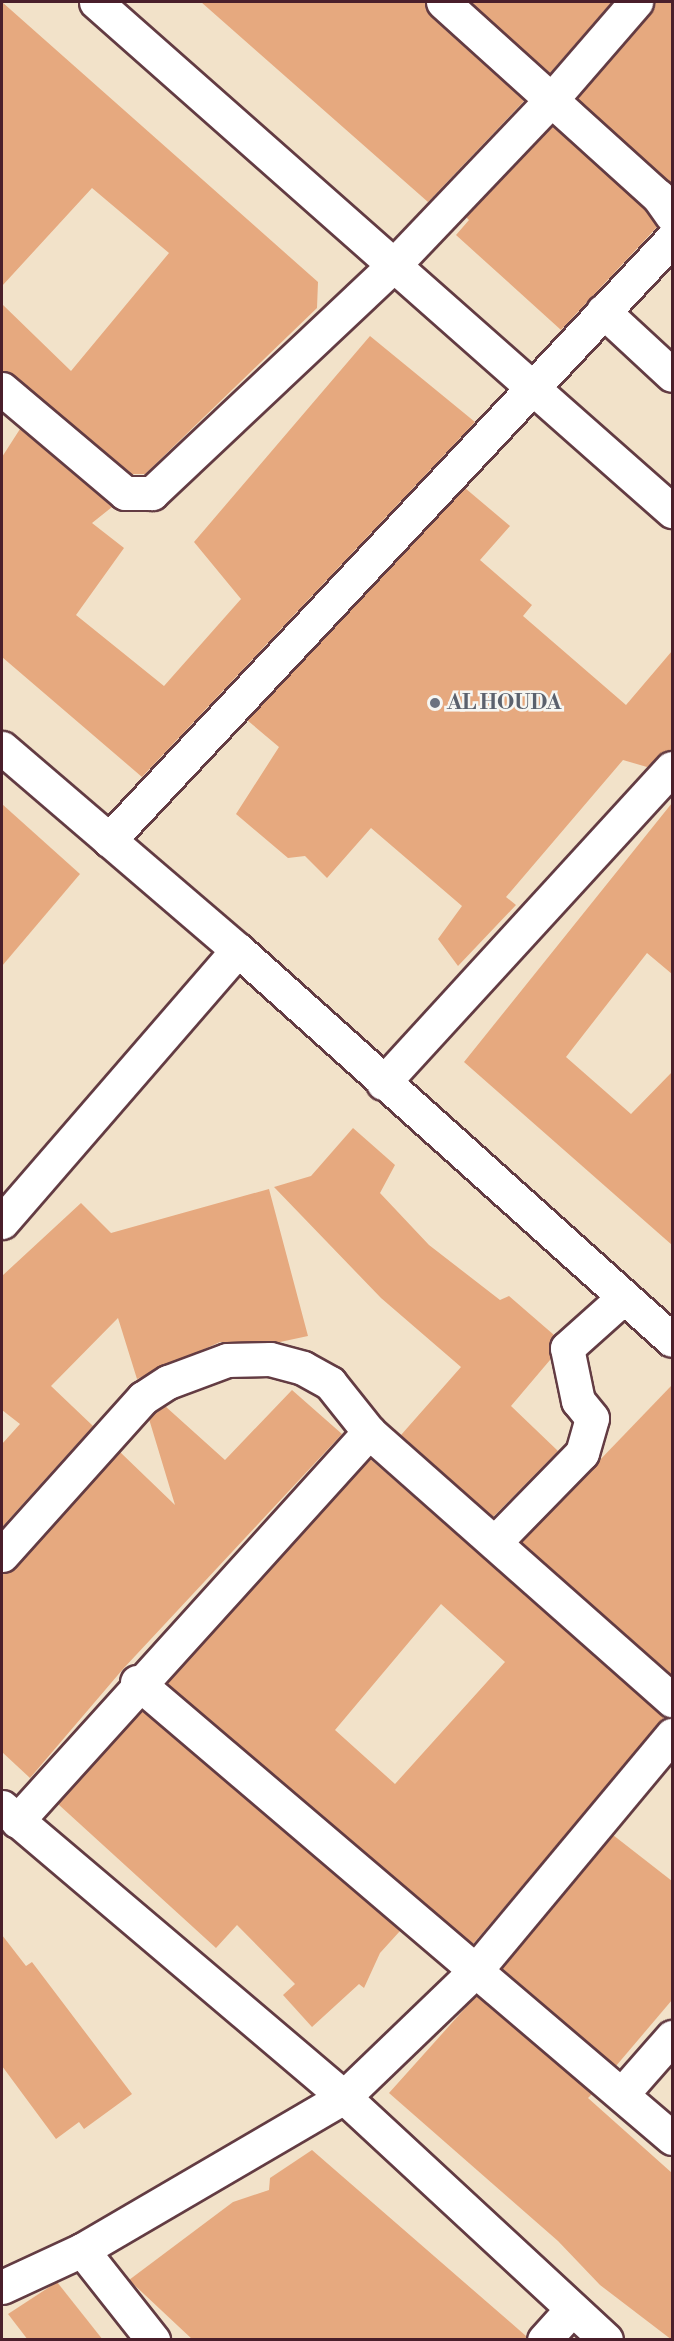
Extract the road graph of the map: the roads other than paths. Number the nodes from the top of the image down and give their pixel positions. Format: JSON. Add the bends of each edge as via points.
{"nodes":[{"id":1,"x":96,"y":2,"type":"edge"},
{"id":2,"x":443,"y":2,"type":"edge"},
{"id":3,"x":636,"y":2,"type":"edge"},
{"id":4,"x":551,"y":100,"type":"junction"},
{"id":5,"x":672,"y":216,"type":"edge"},
{"id":6,"x":672,"y":239,"type":"edge"},
{"id":7,"x":392,"y":267,"type":"junction"},
{"id":8,"x":603,"y":311,"type":"junction"},
{"id":9,"x":672,"y":375,"type":"edge"},
{"id":10,"x":530,"y":388,"type":"junction"},
{"id":11,"x":2,"y":390,"type":"edge"},
{"id":12,"x":672,"y":511,"type":"edge"},
{"id":13,"x":2,"y":748,"type":"edge"},
{"id":14,"x":672,"y":768,"type":"edge"},
{"id":15,"x":109,"y":840,"type":"junction"},
{"id":16,"x":238,"y":950,"type":"junction"},
{"id":17,"x":383,"y":1083,"type":"junction"},
{"id":18,"x":2,"y":1222,"type":"edge"},
{"id":19,"x":623,"y":1298,"type":"junction"},
{"id":20,"x":672,"y":1340,"type":"edge"},
{"id":21,"x":369,"y":1432,"type":"junction"},
{"id":22,"x":496,"y":1541,"type":"junction"},
{"id":23,"x":2,"y":1555,"type":"edge"},
{"id":24,"x":137,"y":1682,"type":"junction"},
{"id":25,"x":672,"y":1700,"type":"edge"},
{"id":26,"x":672,"y":1735,"type":"edge"},
{"id":27,"x":9,"y":1814,"type":"edge"},
{"id":28,"x":476,"y":1970,"type":"junction"},
{"id":29,"x":672,"y":2037,"type":"edge"},
{"id":30,"x":622,"y":2094,"type":"junction"},
{"id":31,"x":344,"y":2097,"type":"junction"},
{"id":32,"x":672,"y":2138,"type":"edge"},
{"id":33,"x":82,"y":2250,"type":"junction"},
{"id":34,"x":2,"y":2287,"type":"edge"},
{"id":35,"x":571,"y":2310,"type":"junction"},
{"id":36,"x":153,"y":2340,"type":"edge"},
{"id":37,"x":544,"y":2340,"type":"edge"},
{"id":38,"x":606,"y":2340,"type":"edge"}],
"edges":[{"from":1,"to":7,"type":"street"},
{"from":2,"to":4,"type":"street"},
{"from":3,"to":4,"type":"street"},
{"from":4,"to":5,"type":"street"},
{"from":4,"to":7,"type":"street"},
{"from":6,"to":8,"type":"street"},
{"from":7,"to":10,"type":"street"},
{"from":7,"to":11,"type":"street","via":[[142,497],[125,493]]},
{"from":8,"to":9,"type":"street"},
{"from":8,"to":10,"type":"street"},
{"from":10,"to":12,"type":"street"},
{"from":10,"to":15,"type":"street"},
{"from":13,"to":15,"type":"street"},
{"from":14,"to":17,"type":"street"},
{"from":15,"to":16,"type":"street"},
{"from":16,"to":17,"type":"street"},
{"from":16,"to":18,"type":"street"},
{"from":17,"to":19,"type":"street"},
{"from":19,"to":20,"type":"street"},
{"from":19,"to":22,"type":"street","via":[[567,1348],[578,1401],[592,1418],[582,1453]]},
{"from":21,"to":22,"type":"street"},
{"from":21,"to":23,"type":"street","via":[[330,1383],[303,1368],[270,1359],[227,1360],[168,1382],[143,1398]]},
{"from":21,"to":24,"type":"street"},
{"from":22,"to":25,"type":"street"},
{"from":24,"to":27,"type":"street"},
{"from":24,"to":28,"type":"street"},
{"from":26,"to":28,"type":"street"},
{"from":27,"to":31,"type":"street"},
{"from":28,"to":30,"type":"street"},
{"from":28,"to":31,"type":"street"},
{"from":29,"to":30,"type":"street"},
{"from":30,"to":32,"type":"street"},
{"from":31,"to":33,"type":"street"},
{"from":31,"to":35,"type":"street"},
{"from":33,"to":34,"type":"street"},
{"from":33,"to":36,"type":"street"},
{"from":35,"to":37,"type":"street"},
{"from":35,"to":38,"type":"street"}]}
